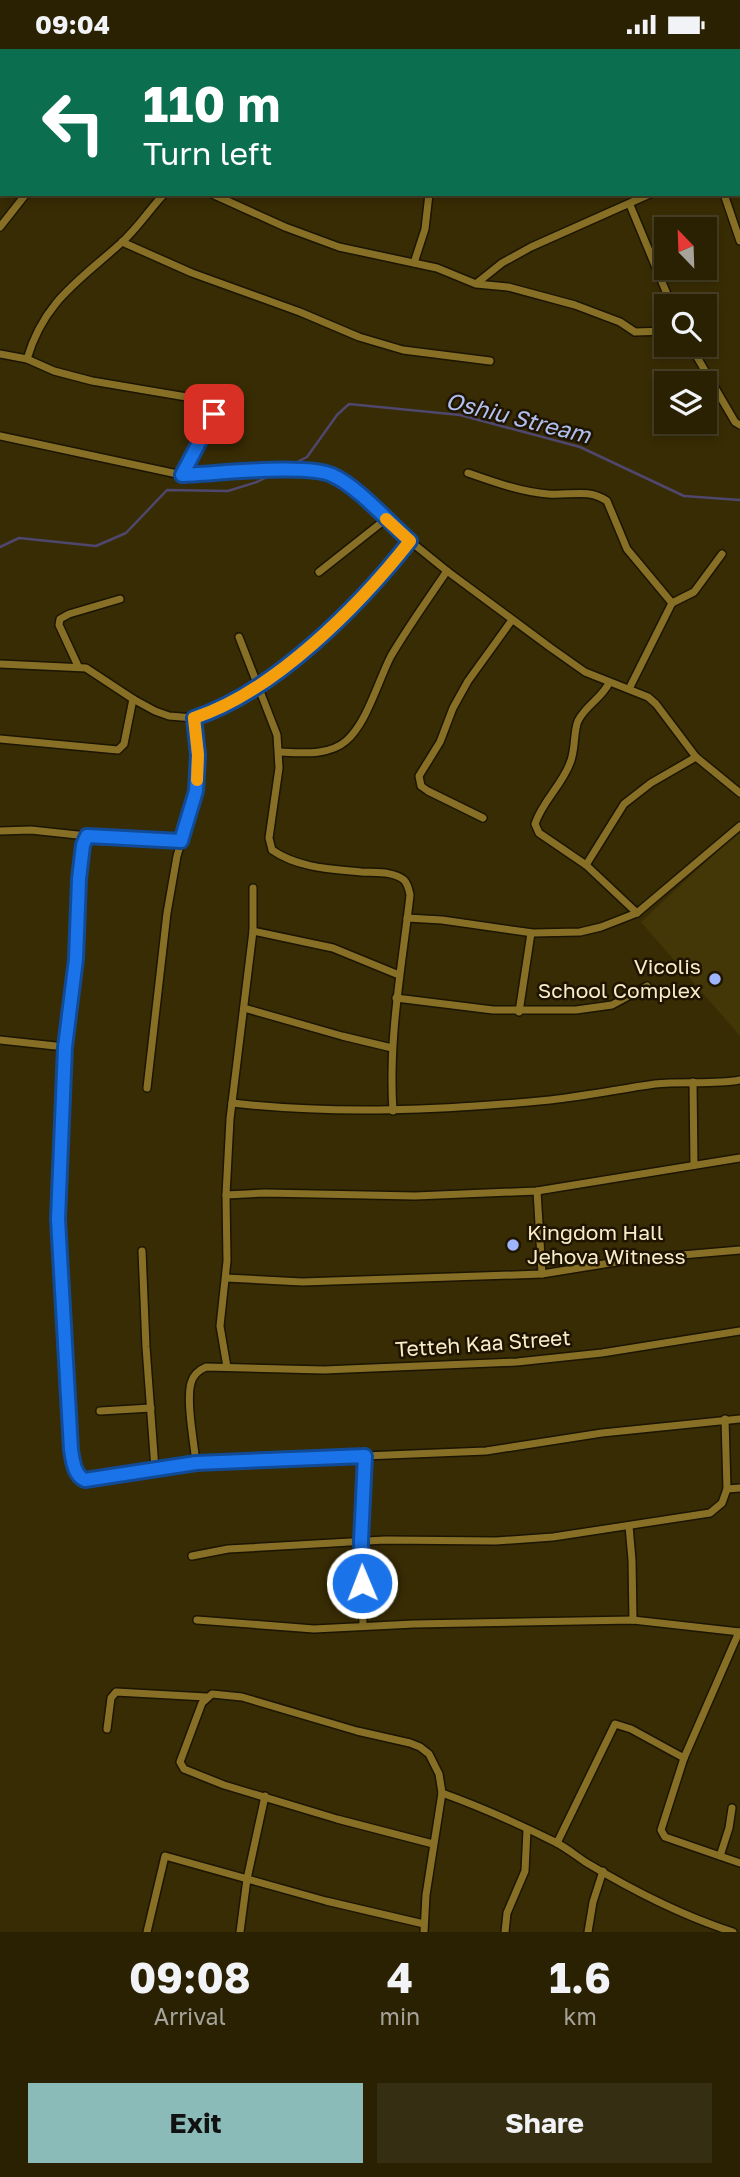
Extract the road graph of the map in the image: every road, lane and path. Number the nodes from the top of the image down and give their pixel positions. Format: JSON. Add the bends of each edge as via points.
{"nodes":[{"id":1,"x":24,"y":196,"type":"edge"},
{"id":2,"x":161,"y":196,"type":"edge"},
{"id":3,"x":216,"y":196,"type":"edge"},
{"id":4,"x":429,"y":196,"type":"edge"},
{"id":5,"x":646,"y":196,"type":"edge"},
{"id":6,"x":725,"y":196,"type":"edge"},
{"id":7,"x":630,"y":205,"type":"junction"},
{"id":8,"x":0,"y":227,"type":"edge"},
{"id":9,"x":740,"y":241,"type":"edge"},
{"id":10,"x":122,"y":242,"type":"junction"},
{"id":11,"x":414,"y":263,"type":"junction"},
{"id":12,"x":476,"y":283,"type":"junction"},
{"id":13,"x":667,"y":294,"type":"edge"},
{"id":14,"x":654,"y":331,"type":"edge"},
{"id":15,"x":0,"y":353,"type":"edge"},
{"id":16,"x":697,"y":357,"type":"edge"},
{"id":17,"x":27,"y":359,"type":"junction"},
{"id":18,"x":490,"y":362,"type":"dead end"},
{"id":19,"x":740,"y":425,"type":"edge"},
{"id":20,"x":0,"y":436,"type":"edge"},
{"id":21,"x":468,"y":473,"type":"dead end"},
{"id":22,"x":182,"y":475,"type":"junction"},
{"id":23,"x":386,"y":519,"type":"junction"},
{"id":24,"x":410,"y":541,"type":"junction"},
{"id":25,"x":722,"y":554,"type":"dead end"},
{"id":26,"x":447,"y":571,"type":"junction"},
{"id":27,"x":319,"y":572,"type":"dead end"},
{"id":28,"x":120,"y":600,"type":"dead end"},
{"id":29,"x":672,"y":603,"type":"junction"},
{"id":30,"x":512,"y":620,"type":"junction"},
{"id":31,"x":239,"y":636,"type":"dead end"},
{"id":32,"x":0,"y":664,"type":"edge"},
{"id":33,"x":78,"y":666,"type":"junction"},
{"id":34,"x":609,"y":683,"type":"junction"},
{"id":35,"x":256,"y":686,"type":"junction"},
{"id":36,"x":629,"y":689,"type":"junction"},
{"id":37,"x":133,"y":699,"type":"junction"},
{"id":38,"x":194,"y":718,"type":"junction"},
{"id":39,"x":0,"y":739,"type":"edge"},
{"id":40,"x":279,"y":752,"type":"junction"},
{"id":41,"x":696,"y":757,"type":"junction"},
{"id":42,"x":740,"y":793,"type":"edge"},
{"id":43,"x":483,"y":818,"type":"dead end"},
{"id":44,"x":740,"y":826,"type":"edge"},
{"id":45,"x":0,"y":831,"type":"edge"},
{"id":46,"x":87,"y":836,"type":"junction"},
{"id":47,"x":181,"y":841,"type":"junction"},
{"id":48,"x":586,"y":865,"type":"junction"},
{"id":49,"x":253,"y":888,"type":"dead end"},
{"id":50,"x":637,"y":913,"type":"junction"},
{"id":51,"x":407,"y":918,"type":"junction"},
{"id":52,"x":253,"y":931,"type":"junction"},
{"id":53,"x":531,"y":933,"type":"junction"},
{"id":54,"x":399,"y":975,"type":"junction"},
{"id":55,"x":647,"y":986,"type":"dead end"},
{"id":56,"x":396,"y":998,"type":"junction"},
{"id":57,"x":244,"y":1008,"type":"junction"},
{"id":58,"x":519,"y":1011,"type":"junction"},
{"id":59,"x":0,"y":1040,"type":"edge"},
{"id":60,"x":65,"y":1047,"type":"junction"},
{"id":61,"x":392,"y":1048,"type":"junction"},
{"id":62,"x":740,"y":1080,"type":"edge"},
{"id":63,"x":693,"y":1082,"type":"junction"},
{"id":64,"x":147,"y":1088,"type":"dead end"},
{"id":65,"x":233,"y":1103,"type":"junction"},
{"id":66,"x":393,"y":1111,"type":"junction"},
{"id":67,"x":740,"y":1158,"type":"edge"},
{"id":68,"x":694,"y":1165,"type":"junction"},
{"id":69,"x":537,"y":1191,"type":"junction"},
{"id":70,"x":226,"y":1195,"type":"junction"},
{"id":71,"x":740,"y":1250,"type":"edge"},
{"id":72,"x":142,"y":1251,"type":"dead end"},
{"id":73,"x":542,"y":1274,"type":"junction"},
{"id":74,"x":226,"y":1278,"type":"junction"},
{"id":75,"x":740,"y":1331,"type":"edge"},
{"id":76,"x":227,"y":1367,"type":"junction"},
{"id":77,"x":151,"y":1408,"type":"junction"},
{"id":78,"x":100,"y":1411,"type":"dead end"},
{"id":79,"x":725,"y":1419,"type":"junction"},
{"id":80,"x":740,"y":1419,"type":"edge"},
{"id":81,"x":365,"y":1456,"type":"junction"},
{"id":82,"x":196,"y":1463,"type":"junction"},
{"id":83,"x":155,"y":1469,"type":"junction"},
{"id":84,"x":740,"y":1488,"type":"edge"},
{"id":85,"x":727,"y":1489,"type":"junction"},
{"id":86,"x":629,"y":1527,"type":"junction"},
{"id":87,"x":361,"y":1541,"type":"junction"},
{"id":88,"x":192,"y":1556,"type":"dead end"},
{"id":89,"x":197,"y":1620,"type":"dead end"},
{"id":90,"x":633,"y":1620,"type":"junction"},
{"id":91,"x":363,"y":1625,"type":"junction"},
{"id":92,"x":740,"y":1632,"type":"edge"},
{"id":93,"x":206,"y":1697,"type":"junction"},
{"id":94,"x":107,"y":1729,"type":"dead end"},
{"id":95,"x":684,"y":1758,"type":"junction"},
{"id":96,"x":442,"y":1793,"type":"junction"},
{"id":97,"x":265,"y":1796,"type":"junction"},
{"id":98,"x":732,"y":1808,"type":"dead end"},
{"id":99,"x":527,"y":1830,"type":"junction"},
{"id":100,"x":557,"y":1843,"type":"junction"},
{"id":101,"x":433,"y":1844,"type":"junction"},
{"id":102,"x":720,"y":1856,"type":"junction"},
{"id":103,"x":740,"y":1863,"type":"edge"},
{"id":104,"x":603,"y":1871,"type":"junction"},
{"id":105,"x":247,"y":1879,"type":"junction"},
{"id":106,"x":424,"y":1928,"type":"edge"},
{"id":107,"x":147,"y":1932,"type":"edge"},
{"id":108,"x":240,"y":1932,"type":"edge"},
{"id":109,"x":505,"y":1932,"type":"edge"},
{"id":110,"x":588,"y":1932,"type":"edge"},
{"id":111,"x":733,"y":1932,"type":"edge"}],
"edges":[{"from":1,"to":8,"type":"street"},
{"from":2,"to":10,"type":"street"},
{"from":3,"to":11,"type":"street","via":[[339,247]]},
{"from":4,"to":11,"type":"street"},
{"from":5,"to":7,"type":"street"},
{"from":6,"to":9,"type":"street"},
{"from":7,"to":12,"type":"street","via":[[531,247]]},
{"from":7,"to":13,"type":"street"},
{"from":10,"to":17,"type":"street","via":[[62,295],[38,329]]},
{"from":10,"to":18,"type":"street","via":[[359,337],[403,350]]},
{"from":11,"to":12,"type":"street"},
{"from":12,"to":14,"type":"street","via":[[575,305],[635,332]]},
{"from":15,"to":17,"type":"street"},
{"from":16,"to":19,"type":"street"},
{"from":17,"to":22,"type":"street","via":[[92,381],[216,403],[218,407]]},
{"from":20,"to":22,"type":"street"},
{"from":21,"to":29,"type":"street","via":[[549,495],[600,496],[607,501],[627,549]]},
{"from":22,"to":23,"type":"street","via":[[303,469],[331,474]]},
{"from":23,"to":24,"type":"street"},
{"from":23,"to":27,"type":"street"},
{"from":24,"to":26,"type":"street"},
{"from":24,"to":35,"type":"street","via":[[365,594],[298,659]]},
{"from":25,"to":29,"type":"street","via":[[694,592]]},
{"from":26,"to":30,"type":"street"},
{"from":26,"to":40,"type":"street","via":[[406,631],[357,729],[345,742],[315,753]]},
{"from":28,"to":33,"type":"street","via":[[60,619]]},
{"from":29,"to":36,"type":"street"},
{"from":30,"to":34,"type":"street","via":[[585,672]]},
{"from":30,"to":43,"type":"street","via":[[468,681],[419,776],[428,791]]},
{"from":31,"to":35,"type":"street"},
{"from":32,"to":33,"type":"street"},
{"from":33,"to":37,"type":"street"},
{"from":34,"to":36,"type":"street"},
{"from":34,"to":48,"type":"street","via":[[579,718],[569,767],[535,824],[539,833]]},
{"from":35,"to":38,"type":"street"},
{"from":35,"to":40,"type":"street","via":[[277,735]]},
{"from":36,"to":41,"type":"street","via":[[656,704]]},
{"from":37,"to":38,"type":"street","via":[[169,716]]},
{"from":37,"to":39,"type":"street","via":[[124,744],[118,750]]},
{"from":38,"to":47,"type":"street","via":[[196,791]]},
{"from":40,"to":51,"type":"street","via":[[269,838],[272,850],[312,866],[403,879],[410,895]]},
{"from":41,"to":42,"type":"street"},
{"from":41,"to":48,"type":"street","via":[[624,804]]},
{"from":44,"to":50,"type":"street"},
{"from":45,"to":46,"type":"street"},
{"from":46,"to":47,"type":"street"},
{"from":46,"to":60,"type":"street"},
{"from":47,"to":64,"type":"street","via":[[166,913]]},
{"from":48,"to":50,"type":"street"},
{"from":49,"to":52,"type":"street"},
{"from":50,"to":53,"type":"street","via":[[580,932]]},
{"from":51,"to":53,"type":"street"},
{"from":51,"to":54,"type":"street"},
{"from":52,"to":54,"type":"street","via":[[333,949]]},
{"from":52,"to":57,"type":"street"},
{"from":53,"to":58,"type":"street"},
{"from":54,"to":56,"type":"street"},
{"from":55,"to":58,"type":"street","via":[[597,1009]]},
{"from":56,"to":58,"type":"street"},
{"from":56,"to":61,"type":"street"},
{"from":57,"to":61,"type":"street"},
{"from":57,"to":65,"type":"street"},
{"from":59,"to":60,"type":"street"},
{"from":60,"to":83,"type":"street","via":[[58,1219],[73,1463],[85,1480]]},
{"from":61,"to":66,"type":"street"},
{"from":62,"to":63,"type":"street"},
{"from":63,"to":66,"type":"street","via":[[552,1100]]},
{"from":63,"to":68,"type":"street"},
{"from":65,"to":66,"type":"street"},
{"from":65,"to":70,"type":"street"},
{"from":67,"to":68,"type":"street"},
{"from":68,"to":69,"type":"street"},
{"from":69,"to":70,"type":"street"},
{"from":69,"to":73,"type":"street"},
{"from":70,"to":74,"type":"street"},
{"from":71,"to":73,"type":"street","via":[[635,1259]]},
{"from":72,"to":77,"type":"street"},
{"from":73,"to":74,"type":"street","via":[[302,1282]]},
{"from":74,"to":76,"type":"street","via":[[220,1336]]},
{"from":75,"to":76,"type":"street","name":"Tetteh Kaa Street","via":[[517,1362],[366,1370]]},
{"from":76,"to":82,"type":"street","name":"Tetteh Kaa Street","via":[[206,1367],[191,1381]]},
{"from":77,"to":78,"type":"street"},
{"from":77,"to":83,"type":"street"},
{"from":79,"to":80,"type":"street"},
{"from":79,"to":81,"type":"street","via":[[486,1451]]},
{"from":79,"to":85,"type":"street"},
{"from":81,"to":82,"type":"street"},
{"from":81,"to":87,"type":"street"},
{"from":82,"to":83,"type":"street"},
{"from":84,"to":85,"type":"street"},
{"from":85,"to":86,"type":"street","via":[[722,1503],[710,1513]]},
{"from":86,"to":87,"type":"street","via":[[496,1541]]},
{"from":86,"to":90,"type":"street"},
{"from":87,"to":88,"type":"street","via":[[228,1549]]},
{"from":87,"to":91,"type":"street"},
{"from":89,"to":91,"type":"street","via":[[314,1629]]},
{"from":90,"to":91,"type":"street"},
{"from":90,"to":92,"type":"street"},
{"from":92,"to":95,"type":"street"},
{"from":93,"to":94,"type":"street","via":[[116,1692]]},
{"from":93,"to":96,"type":"street","via":[[242,1697],[420,1747],[433,1761]]},
{"from":93,"to":97,"type":"street","via":[[181,1766],[209,1780]]},
{"from":95,"to":100,"type":"street","via":[[615,1724]]},
{"from":95,"to":102,"type":"street","via":[[662,1833]]},
{"from":96,"to":99,"type":"street"},
{"from":96,"to":101,"type":"street"},
{"from":97,"to":101,"type":"street"},
{"from":97,"to":105,"type":"street"},
{"from":98,"to":102,"type":"street"},
{"from":99,"to":100,"type":"street"},
{"from":99,"to":109,"type":"street","via":[[525,1871],[507,1913]]},
{"from":100,"to":104,"type":"street"},
{"from":101,"to":106,"type":"street"},
{"from":102,"to":103,"type":"street"},
{"from":104,"to":110,"type":"street"},
{"from":104,"to":111,"type":"street"},
{"from":105,"to":106,"type":"street"},
{"from":105,"to":107,"type":"street","via":[[164,1856]]},
{"from":105,"to":108,"type":"street"}]}
